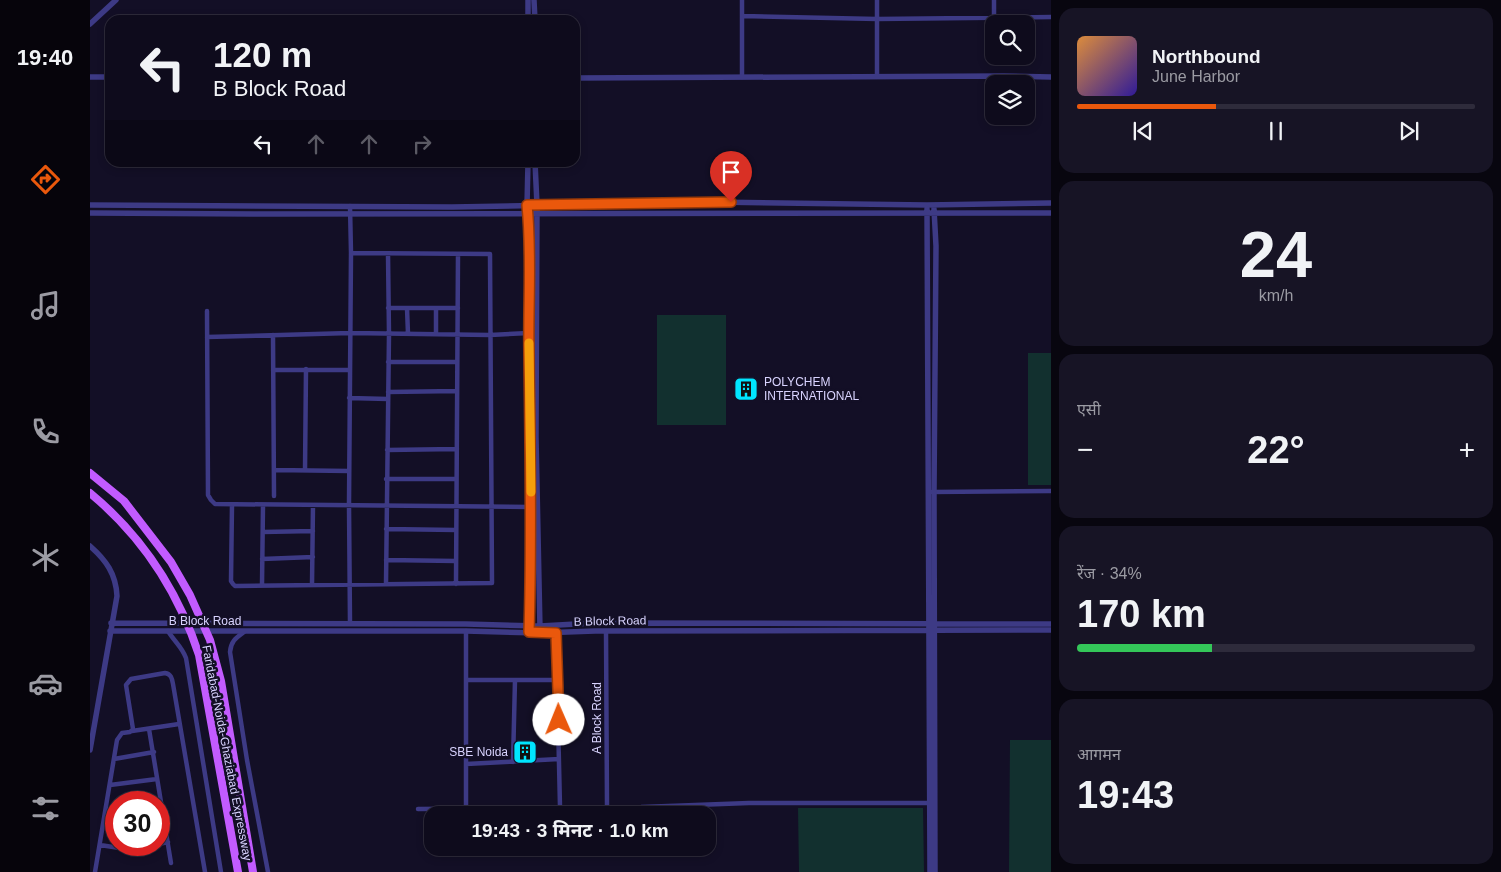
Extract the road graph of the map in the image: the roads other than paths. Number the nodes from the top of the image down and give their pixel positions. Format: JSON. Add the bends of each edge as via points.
{"nodes":[{"id":1,"x":116,"y":0,"type":"edge"},
{"id":2,"x":528,"y":0,"type":"edge"},
{"id":3,"x":534,"y":0,"type":"edge"},
{"id":4,"x":742,"y":0,"type":"edge"},
{"id":5,"x":877,"y":0,"type":"edge"},
{"id":6,"x":994,"y":0,"type":"edge"},
{"id":7,"x":528,"y":15,"type":"edge"},
{"id":8,"x":535,"y":15,"type":"edge"},
{"id":9,"x":994,"y":15,"type":"edge"},
{"id":10,"x":742,"y":16,"type":"junction"},
{"id":11,"x":985,"y":17,"type":"edge"},
{"id":12,"x":1035,"y":17,"type":"edge"},
{"id":13,"x":1051,"y":17,"type":"edge"},
{"id":14,"x":877,"y":19,"type":"junction"},
{"id":15,"x":91,"y":20,"type":"edge"},
{"id":16,"x":877,"y":76,"type":"junction"},
{"id":17,"x":90,"y":77,"type":"edge"},
{"id":18,"x":105,"y":77,"type":"edge"},
{"id":19,"x":742,"y":77,"type":"junction"},
{"id":20,"x":1051,"y":77,"type":"edge"},
{"id":21,"x":580,"y":78,"type":"edge"},
{"id":22,"x":528,"y":167,"type":"edge"},
{"id":23,"x":535,"y":167,"type":"edge"},
{"id":24,"x":1051,"y":203,"type":"edge"},
{"id":25,"x":90,"y":205,"type":"edge"},
{"id":26,"x":527,"y":205,"type":"junction"},
{"id":27,"x":538,"y":205,"type":"junction"},
{"id":28,"x":930,"y":205,"type":"junction"},
{"id":29,"x":350,"y":206,"type":"junction"},
{"id":30,"x":931,"y":212,"type":"junction"},
{"id":31,"x":90,"y":213,"type":"edge"},
{"id":32,"x":528,"y":213,"type":"junction"},
{"id":33,"x":537,"y":213,"type":"junction"},
{"id":34,"x":1051,"y":213,"type":"edge"},
{"id":35,"x":350,"y":214,"type":"junction"},
{"id":36,"x":351,"y":253,"type":"junction"},
{"id":37,"x":388,"y":254,"type":"junction"},
{"id":38,"x":458,"y":254,"type":"junction"},
{"id":39,"x":388,"y":308,"type":"junction"},
{"id":40,"x":407,"y":308,"type":"junction"},
{"id":41,"x":436,"y":308,"type":"junction"},
{"id":42,"x":458,"y":308,"type":"junction"},
{"id":43,"x":207,"y":311,"type":"dead end"},
{"id":44,"x":350,"y":333,"type":"junction"},
{"id":45,"x":529,"y":333,"type":"junction"},
{"id":46,"x":388,"y":334,"type":"junction"},
{"id":47,"x":408,"y":334,"type":"junction"},
{"id":48,"x":436,"y":334,"type":"junction"},
{"id":49,"x":457,"y":334,"type":"junction"},
{"id":50,"x":273,"y":335,"type":"junction"},
{"id":51,"x":490,"y":335,"type":"junction"},
{"id":52,"x":207,"y":337,"type":"junction"},
{"id":53,"x":388,"y":362,"type":"junction"},
{"id":54,"x":457,"y":362,"type":"junction"},
{"id":55,"x":306,"y":369,"type":"junction"},
{"id":56,"x":273,"y":370,"type":"junction"},
{"id":57,"x":350,"y":370,"type":"junction"},
{"id":58,"x":388,"y":392,"type":"junction"},
{"id":59,"x":457,"y":392,"type":"junction"},
{"id":60,"x":350,"y":398,"type":"junction"},
{"id":61,"x":388,"y":399,"type":"junction"},
{"id":62,"x":387,"y":450,"type":"junction"},
{"id":63,"x":456,"y":450,"type":"junction"},
{"id":64,"x":274,"y":470,"type":"junction"},
{"id":65,"x":305,"y":470,"type":"junction"},
{"id":66,"x":349,"y":471,"type":"junction"},
{"id":67,"x":90,"y":473,"type":"edge"},
{"id":68,"x":386,"y":479,"type":"junction"},
{"id":69,"x":456,"y":479,"type":"junction"},
{"id":70,"x":1051,"y":491,"type":"edge"},
{"id":71,"x":931,"y":492,"type":"junction"},
{"id":72,"x":90,"y":493,"type":"edge"},
{"id":73,"x":274,"y":496,"type":"dead end"},
{"id":74,"x":232,"y":505,"type":"junction"},
{"id":75,"x":262,"y":505,"type":"junction"},
{"id":76,"x":313,"y":505,"type":"junction"},
{"id":77,"x":386,"y":505,"type":"junction"},
{"id":78,"x":456,"y":505,"type":"junction"},
{"id":79,"x":491,"y":505,"type":"junction"},
{"id":80,"x":349,"y":506,"type":"junction"},
{"id":81,"x":531,"y":506,"type":"junction"},
{"id":82,"x":386,"y":529,"type":"junction"},
{"id":83,"x":456,"y":530,"type":"junction"},
{"id":84,"x":313,"y":531,"type":"junction"},
{"id":85,"x":263,"y":532,"type":"junction"},
{"id":86,"x":90,"y":546,"type":"edge"},
{"id":87,"x":313,"y":557,"type":"junction"},
{"id":88,"x":262,"y":558,"type":"junction"},
{"id":89,"x":386,"y":560,"type":"junction"},
{"id":90,"x":456,"y":561,"type":"junction"},
{"id":91,"x":350,"y":584,"type":"junction"},
{"id":92,"x":386,"y":584,"type":"junction"},
{"id":93,"x":456,"y":584,"type":"junction"},
{"id":94,"x":262,"y":585,"type":"junction"},
{"id":95,"x":312,"y":585,"type":"junction"},
{"id":96,"x":111,"y":623,"type":"junction"},
{"id":97,"x":350,"y":624,"type":"junction"},
{"id":98,"x":1051,"y":624,"type":"edge"},
{"id":99,"x":529,"y":626,"type":"junction"},
{"id":100,"x":540,"y":626,"type":"junction"},
{"id":101,"x":931,"y":627,"type":"junction"},
{"id":102,"x":606,"y":630,"type":"junction"},
{"id":103,"x":1051,"y":630,"type":"edge"},
{"id":104,"x":110,"y":631,"type":"junction"},
{"id":105,"x":168,"y":631,"type":"junction"},
{"id":106,"x":245,"y":631,"type":"junction"},
{"id":107,"x":466,"y":631,"type":"junction"},
{"id":108,"x":529,"y":632,"type":"junction"},
{"id":109,"x":540,"y":633,"type":"junction"},
{"id":110,"x":556,"y":633,"type":"junction"},
{"id":111,"x":466,"y":680,"type":"junction"},
{"id":112,"x":515,"y":680,"type":"junction"},
{"id":113,"x":558,"y":680,"type":"junction"},
{"id":114,"x":179,"y":724,"type":"junction"},
{"id":115,"x":149,"y":728,"type":"junction"},
{"id":116,"x":132,"y":730,"type":"junction"},
{"id":117,"x":90,"y":750,"type":"edge"},
{"id":118,"x":154,"y":752,"type":"junction"},
{"id":119,"x":114,"y":759,"type":"junction"},
{"id":120,"x":559,"y":759,"type":"junction"},
{"id":121,"x":513,"y":762,"type":"junction"},
{"id":122,"x":466,"y":764,"type":"junction"},
{"id":123,"x":157,"y":779,"type":"junction"},
{"id":124,"x":110,"y":785,"type":"junction"},
{"id":125,"x":159,"y":791,"type":"edge"},
{"id":126,"x":932,"y":803,"type":"junction"},
{"id":127,"x":466,"y":806,"type":"edge"},
{"id":128,"x":560,"y":806,"type":"edge"},
{"id":129,"x":607,"y":806,"type":"joint"},
{"id":130,"x":418,"y":809,"type":"dead end"},
{"id":131,"x":424,"y":809,"type":"edge"},
{"id":132,"x":100,"y":845,"type":"junction"},
{"id":133,"x":105,"y":846,"type":"edge"},
{"id":134,"x":170,"y":856,"type":"edge"},
{"id":135,"x":171,"y":863,"type":"dead end"},
{"id":136,"x":95,"y":872,"type":"edge"},
{"id":137,"x":205,"y":872,"type":"edge"},
{"id":138,"x":221,"y":872,"type":"edge"},
{"id":139,"x":238,"y":872,"type":"edge"},
{"id":140,"x":253,"y":872,"type":"edge"},
{"id":141,"x":268,"y":872,"type":"edge"},
{"id":142,"x":930,"y":872,"type":"edge"},
{"id":143,"x":935,"y":872,"type":"edge"}],
"edges":[{"from":1,"to":15,"type":"street"},
{"from":2,"to":7,"type":"street"},
{"from":3,"to":8,"type":"street"},
{"from":4,"to":10,"type":"street"},
{"from":5,"to":14,"type":"street"},
{"from":6,"to":9,"type":"street"},
{"from":10,"to":14,"type":"street"},
{"from":10,"to":19,"type":"street"},
{"from":11,"to":14,"type":"street"},
{"from":12,"to":13,"type":"street"},
{"from":14,"to":16,"type":"street"},
{"from":16,"to":19,"type":"street"},
{"from":16,"to":20,"type":"street"},
{"from":17,"to":18,"type":"street"},
{"from":19,"to":21,"type":"street"},
{"from":22,"to":26,"type":"street"},
{"from":23,"to":27,"type":"street"},
{"from":24,"to":28,"type":"street"},
{"from":25,"to":29,"type":"street"},
{"from":26,"to":27,"type":"street"},
{"from":26,"to":29,"type":"street"},
{"from":26,"to":32,"type":"street"},
{"from":27,"to":28,"type":"street","via":[[712,202]]},
{"from":27,"to":33,"type":"street"},
{"from":28,"to":30,"type":"street"},
{"from":29,"to":35,"type":"street"},
{"from":30,"to":33,"type":"street"},
{"from":30,"to":34,"type":"street"},
{"from":30,"to":71,"type":"street","via":[[936,293]]},
{"from":31,"to":35,"type":"street"},
{"from":32,"to":33,"type":"street"},
{"from":32,"to":35,"type":"street"},
{"from":32,"to":45,"type":"street","via":[[531,245]]},
{"from":33,"to":100,"type":"street","via":[[536,437]]},
{"from":35,"to":36,"type":"street"},
{"from":36,"to":37,"type":"street"},
{"from":36,"to":44,"type":"street"},
{"from":37,"to":38,"type":"street"},
{"from":37,"to":39,"type":"street"},
{"from":38,"to":42,"type":"street"},
{"from":38,"to":51,"type":"street","via":[[490,254]]},
{"from":39,"to":40,"type":"street"},
{"from":39,"to":46,"type":"street"},
{"from":40,"to":41,"type":"street"},
{"from":40,"to":47,"type":"street"},
{"from":41,"to":42,"type":"street"},
{"from":41,"to":48,"type":"street"},
{"from":42,"to":49,"type":"street"},
{"from":43,"to":52,"type":"street"},
{"from":44,"to":46,"type":"street"},
{"from":44,"to":50,"type":"street"},
{"from":44,"to":57,"type":"street"},
{"from":45,"to":51,"type":"street"},
{"from":45,"to":81,"type":"street"},
{"from":46,"to":47,"type":"street"},
{"from":46,"to":53,"type":"street"},
{"from":47,"to":48,"type":"street"},
{"from":48,"to":49,"type":"street"},
{"from":49,"to":51,"type":"street"},
{"from":49,"to":54,"type":"street"},
{"from":50,"to":52,"type":"street"},
{"from":50,"to":56,"type":"street"},
{"from":51,"to":79,"type":"street"},
{"from":52,"to":74,"type":"street","via":[[208,495],[215,504]]},
{"from":53,"to":54,"type":"street"},
{"from":53,"to":58,"type":"street"},
{"from":54,"to":59,"type":"street"},
{"from":55,"to":56,"type":"street"},
{"from":55,"to":57,"type":"street"},
{"from":55,"to":65,"type":"street"},
{"from":56,"to":64,"type":"street"},
{"from":57,"to":60,"type":"street"},
{"from":58,"to":59,"type":"street"},
{"from":58,"to":61,"type":"street"},
{"from":59,"to":63,"type":"street"},
{"from":60,"to":61,"type":"street"},
{"from":60,"to":66,"type":"street"},
{"from":61,"to":62,"type":"street"},
{"from":62,"to":63,"type":"street"},
{"from":62,"to":68,"type":"street"},
{"from":63,"to":69,"type":"street"},
{"from":64,"to":65,"type":"street"},
{"from":64,"to":73,"type":"street"},
{"from":65,"to":66,"type":"street"},
{"from":66,"to":80,"type":"street"},
{"from":67,"to":140,"type":"main road","name":"Faridabad-Noida-Ghaziabad Expressway","bridge":true,"via":[[124,501],[172,562],[210,640],[221,681]]},
{"from":68,"to":69,"type":"street"},
{"from":68,"to":77,"type":"street"},
{"from":69,"to":78,"type":"street"},
{"from":70,"to":71,"type":"street"},
{"from":71,"to":101,"type":"street"},
{"from":72,"to":139,"type":"main road","name":"Faridabad-Noida-Ghaziabad Expressway","bridge":true,"via":[[112,511],[142,544],[170,586],[192,634],[203,674]]},
{"from":74,"to":75,"type":"street"},
{"from":74,"to":94,"type":"street","via":[[232,583],[235,586]]},
{"from":75,"to":76,"type":"street"},
{"from":75,"to":85,"type":"street"},
{"from":76,"to":80,"type":"street"},
{"from":76,"to":84,"type":"street"},
{"from":77,"to":78,"type":"street"},
{"from":77,"to":80,"type":"street"},
{"from":77,"to":82,"type":"street"},
{"from":78,"to":79,"type":"street"},
{"from":78,"to":83,"type":"street"},
{"from":79,"to":81,"type":"street"},
{"from":79,"to":93,"type":"street","via":[[492,583]]},
{"from":80,"to":91,"type":"street"},
{"from":81,"to":99,"type":"street"},
{"from":82,"to":83,"type":"street"},
{"from":82,"to":89,"type":"street"},
{"from":83,"to":90,"type":"street"},
{"from":84,"to":85,"type":"street"},
{"from":84,"to":87,"type":"street"},
{"from":85,"to":88,"type":"street"},
{"from":86,"to":96,"type":"street","via":[[107,563],[115,580],[117,596]]},
{"from":87,"to":88,"type":"street"},
{"from":87,"to":95,"type":"street"},
{"from":88,"to":94,"type":"street"},
{"from":89,"to":90,"type":"street"},
{"from":89,"to":92,"type":"street"},
{"from":90,"to":93,"type":"street"},
{"from":91,"to":92,"type":"street"},
{"from":91,"to":95,"type":"street"},
{"from":91,"to":97,"type":"street"},
{"from":92,"to":93,"type":"street"},
{"from":94,"to":95,"type":"street"},
{"from":96,"to":97,"type":"street","name":"B Block Road"},
{"from":96,"to":104,"type":"street"},
{"from":97,"to":99,"type":"street","name":"B Block Road"},
{"from":98,"to":101,"type":"street","name":"B Block Road"},
{"from":99,"to":100,"type":"street","name":"B Block Road"},
{"from":99,"to":108,"type":"street"},
{"from":100,"to":101,"type":"street","name":"B Block Road","via":[[594,623]]},
{"from":100,"to":109,"type":"street"},
{"from":101,"to":102,"type":"street","name":"B Block Road"},
{"from":101,"to":103,"type":"street","name":"B Block Road"},
{"from":101,"to":126,"type":"street"},
{"from":102,"to":110,"type":"street","name":"B Block Road"},
{"from":102,"to":129,"type":"street","name":"A Block Road"},
{"from":104,"to":105,"type":"street","name":"B Block Road"},
{"from":104,"to":117,"type":"street"},
{"from":105,"to":106,"type":"street","name":"B Block Road"},
{"from":105,"to":138,"type":"street","via":[[186,658]]},
{"from":106,"to":107,"type":"street","name":"B Block Road"},
{"from":106,"to":141,"type":"street","via":[[234,639],[230,652]]},
{"from":107,"to":108,"type":"street","name":"B Block Road"},
{"from":107,"to":111,"type":"street"},
{"from":108,"to":109,"type":"street","name":"B Block Road"},
{"from":109,"to":110,"type":"street","name":"B Block Road"},
{"from":110,"to":113,"type":"street"},
{"from":111,"to":112,"type":"street"},
{"from":111,"to":122,"type":"street"},
{"from":112,"to":113,"type":"street"},
{"from":112,"to":121,"type":"street"},
{"from":113,"to":120,"type":"street"},
{"from":114,"to":115,"type":"street"},
{"from":114,"to":116,"type":"street","via":[[172,677],[165,672],[128,681]]},
{"from":114,"to":137,"type":"street"},
{"from":115,"to":116,"type":"street"},
{"from":115,"to":118,"type":"street"},
{"from":116,"to":119,"type":"street","via":[[119,736]]},
{"from":118,"to":119,"type":"street"},
{"from":118,"to":123,"type":"street"},
{"from":119,"to":124,"type":"street"},
{"from":120,"to":121,"type":"street"},
{"from":120,"to":128,"type":"street"},
{"from":121,"to":122,"type":"street"},
{"from":122,"to":127,"type":"street"},
{"from":123,"to":124,"type":"street"},
{"from":123,"to":125,"type":"street"},
{"from":124,"to":132,"type":"street"},
{"from":126,"to":129,"type":"street"},
{"from":126,"to":142,"type":"street"},
{"from":126,"to":143,"type":"street"},
{"from":130,"to":131,"type":"street"},
{"from":132,"to":133,"type":"street"},
{"from":132,"to":136,"type":"street"},
{"from":134,"to":135,"type":"street"}]}
